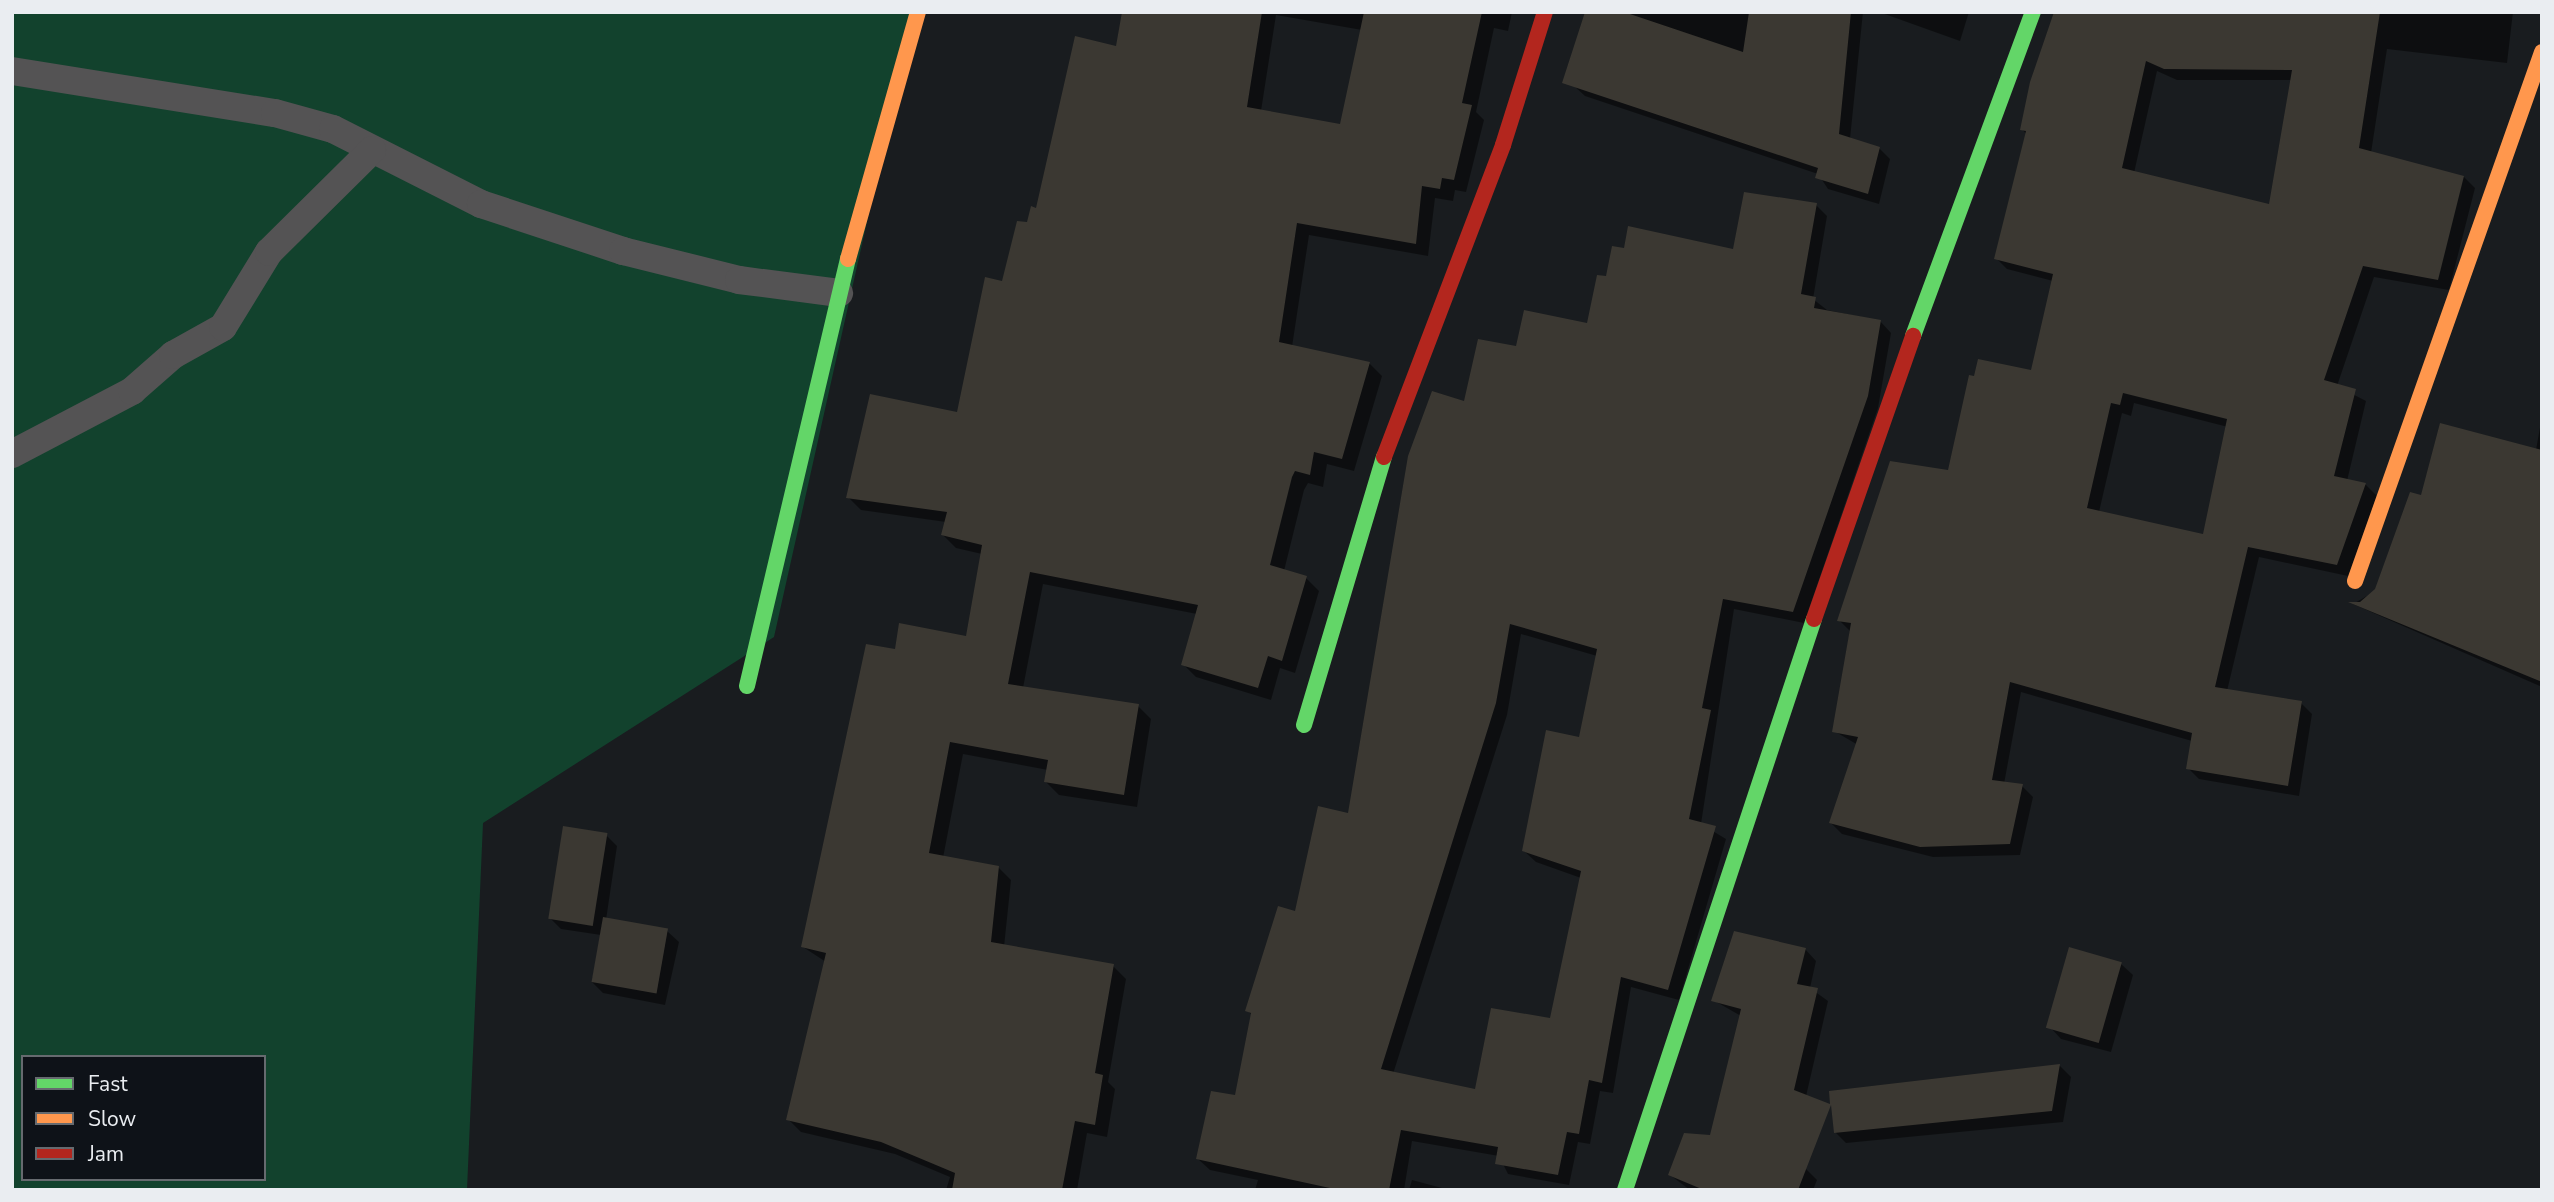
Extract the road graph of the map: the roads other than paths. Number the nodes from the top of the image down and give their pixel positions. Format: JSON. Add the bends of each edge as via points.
{"nodes":[{"id":1,"x":918,"y":12,"type":"edge"},
{"id":2,"x":1545,"y":12,"type":"edge"},
{"id":3,"x":2033,"y":12,"type":"edge"},
{"id":4,"x":2542,"y":52,"type":"edge"},
{"id":5,"x":12,"y":71,"type":"edge"},
{"id":6,"x":372,"y":150,"type":"junction"},
{"id":7,"x":839,"y":293,"type":"junction"},
{"id":8,"x":12,"y":454,"type":"edge"},
{"id":9,"x":2355,"y":581,"type":"dead end"},
{"id":10,"x":747,"y":686,"type":"dead end"},
{"id":11,"x":1304,"y":725,"type":"dead end"},
{"id":12,"x":1625,"y":1190,"type":"edge"}],
"edges":[{"from":1,"to":7,"type":"street"},
{"from":2,"to":11,"type":"street","via":[[1503,145],[1388,445]]},
{"from":3,"to":12,"type":"street","via":[[1862,474]]},
{"from":4,"to":9,"type":"street"},
{"from":5,"to":6,"type":"lane","via":[[275,113],[333,129]]},
{"from":6,"to":7,"type":"lane","via":[[481,204],[623,251],[739,281]]},
{"from":6,"to":8,"type":"lane","via":[[269,252],[223,327],[97,412]]},
{"from":7,"to":10,"type":"street"}]}
